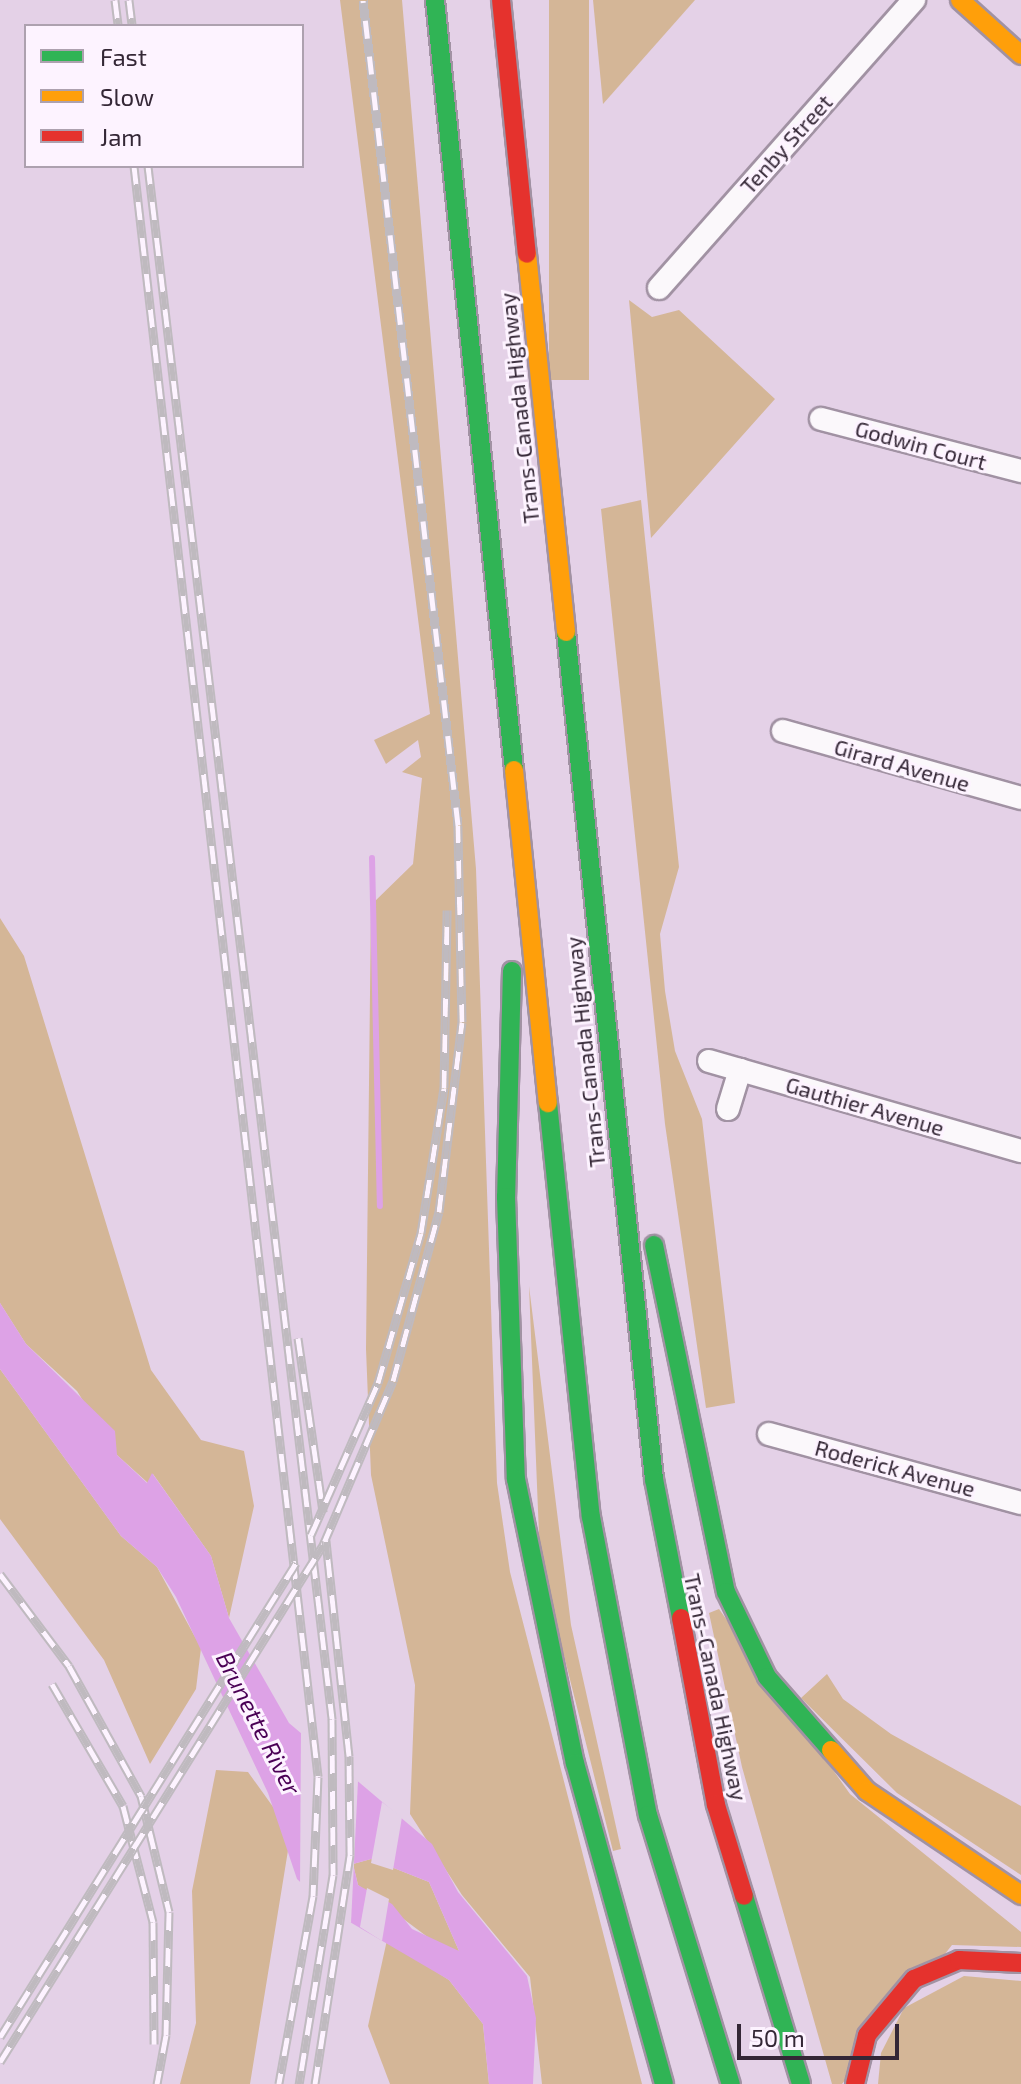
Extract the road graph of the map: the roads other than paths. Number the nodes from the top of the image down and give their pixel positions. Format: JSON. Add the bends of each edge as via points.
{"nodes":[{"id":1,"x":435,"y":0,"type":"edge"},
{"id":2,"x":501,"y":0,"type":"edge"},
{"id":3,"x":914,"y":0,"type":"edge"},
{"id":4,"x":960,"y":0,"type":"edge"},
{"id":5,"x":1018,"y":47,"type":"edge"},
{"id":6,"x":659,"y":288,"type":"dead end"},
{"id":7,"x":821,"y":419,"type":"dead end"},
{"id":8,"x":1021,"y":471,"type":"edge"},
{"id":9,"x":783,"y":731,"type":"dead end"},
{"id":10,"x":517,"y":790,"type":"junction"},
{"id":11,"x":1021,"y":798,"type":"edge"},
{"id":12,"x":600,"y":964,"type":"junction"},
{"id":13,"x":709,"y":1061,"type":"dead end"},
{"id":14,"x":740,"y":1070,"type":"junction"},
{"id":15,"x":728,"y":1109,"type":"dead end"},
{"id":16,"x":1021,"y":1151,"type":"edge"},
{"id":17,"x":769,"y":1434,"type":"dead end"},
{"id":18,"x":1021,"y":1503,"type":"edge"},
{"id":19,"x":1021,"y":1895,"type":"edge"},
{"id":20,"x":1021,"y":1963,"type":"edge"},
{"id":21,"x":664,"y":2084,"type":"edge"},
{"id":22,"x":731,"y":2084,"type":"edge"},
{"id":23,"x":801,"y":2084,"type":"edge"},
{"id":24,"x":855,"y":2084,"type":"edge"}],
"edges":[{"from":1,"to":10,"type":"main road","name":"Trans-Canada Highway"},
{"from":2,"to":12,"type":"main road","name":"Trans-Canada Highway"},
{"from":3,"to":6,"type":"street","name":"Tenby Street"},
{"from":4,"to":5,"type":"main road"},
{"from":7,"to":8,"type":"street","name":"Godwin Court"},
{"from":9,"to":11,"type":"street","name":"Girard Avenue"},
{"from":10,"to":21,"type":"main road","via":[[506,1197],[516,1479],[575,1763]]},
{"from":10,"to":22,"type":"main road","name":"Trans-Canada Highway","via":[[578,1409],[607,1619],[648,1815]]},
{"from":12,"to":19,"type":"main road","via":[[710,1537],[743,1634],[797,1720],[836,1764]]},
{"from":12,"to":23,"type":"main road","name":"Trans-Canada Highway","via":[[671,1596],[716,1805]]},
{"from":13,"to":14,"type":"street","name":"Gauthier Avenue"},
{"from":14,"to":15,"type":"street"},
{"from":14,"to":16,"type":"street","name":"Gauthier Avenue"},
{"from":17,"to":18,"type":"street","name":"Roderick Avenue"},
{"from":20,"to":24,"type":"main road","via":[[959,1960],[914,1979],[867,2035]]}]}
